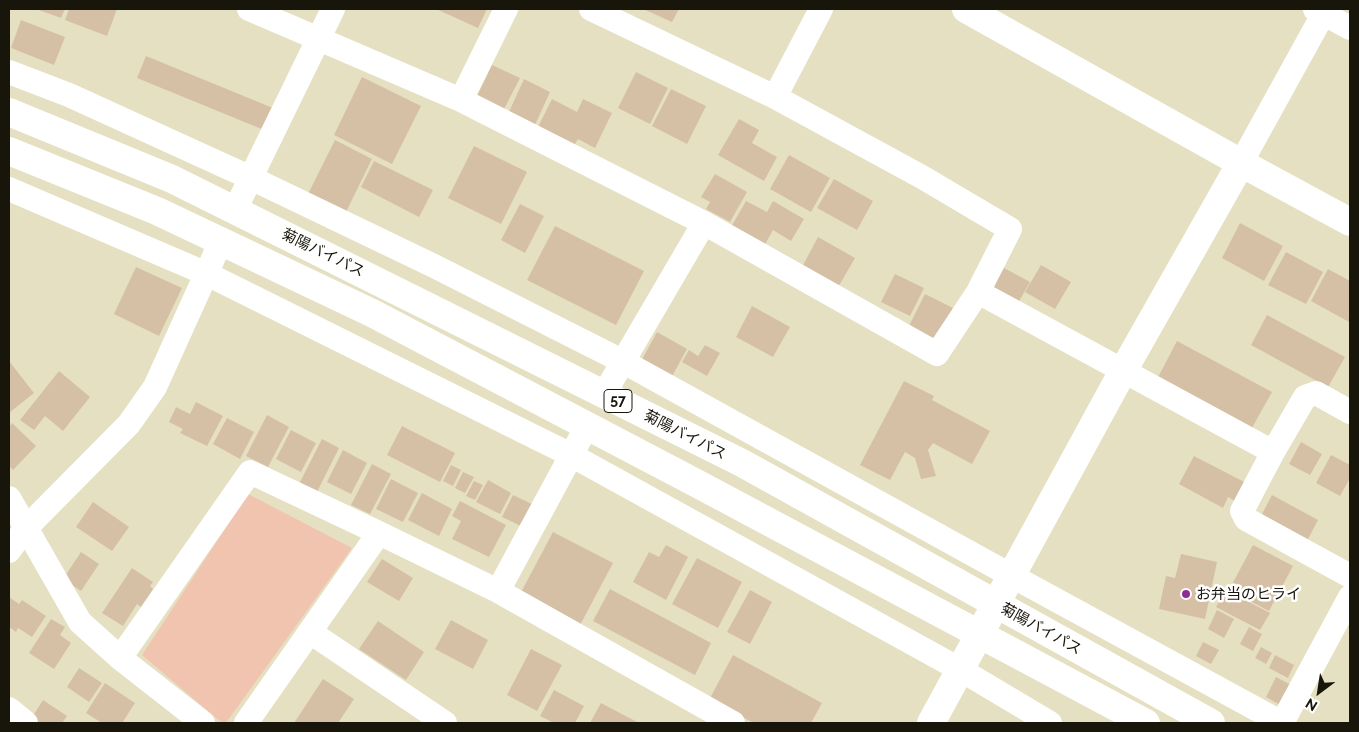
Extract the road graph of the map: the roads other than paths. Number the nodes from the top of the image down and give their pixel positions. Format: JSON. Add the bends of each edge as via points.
{"nodes":[{"id":1,"x":249,"y":9,"type":"edge"},
{"id":2,"x":333,"y":9,"type":"edge"},
{"id":3,"x":506,"y":9,"type":"edge"},
{"id":4,"x":591,"y":9,"type":"edge"},
{"id":5,"x":821,"y":9,"type":"edge"},
{"id":6,"x":966,"y":9,"type":"edge"},
{"id":7,"x":1322,"y":10,"type":"edge"},
{"id":8,"x":1350,"y":28,"type":"edge"},
{"id":9,"x":320,"y":39,"type":"junction"},
{"id":10,"x":9,"y":72,"type":"edge"},
{"id":11,"x":775,"y":97,"type":"junction"},
{"id":12,"x":460,"y":100,"type":"junction"},
{"id":13,"x":9,"y":112,"type":"edge"},
{"id":14,"x":9,"y":151,"type":"edge"},
{"id":15,"x":1241,"y":162,"type":"junction"},
{"id":16,"x":251,"y":178,"type":"junction"},
{"id":17,"x":9,"y":189,"type":"edge"},
{"id":18,"x":235,"y":210,"type":"junction"},
{"id":19,"x":1350,"y":222,"type":"edge"},
{"id":20,"x":704,"y":224,"type":"junction"},
{"id":21,"x":221,"y":241,"type":"junction"},
{"id":22,"x":207,"y":274,"type":"junction"},
{"id":23,"x":978,"y":292,"type":"junction"},
{"id":24,"x":622,"y":361,"type":"junction"},
{"id":25,"x":1123,"y":371,"type":"junction"},
{"id":26,"x":604,"y":394,"type":"junction"},
{"id":27,"x":1350,"y":412,"type":"edge"},
{"id":28,"x":587,"y":426,"type":"junction"},
{"id":29,"x":1273,"y":452,"type":"junction"},
{"id":30,"x":571,"y":455,"type":"junction"},
{"id":31,"x":9,"y":498,"type":"edge"},
{"id":32,"x":26,"y":529,"type":"junction"},
{"id":33,"x":379,"y":533,"type":"junction"},
{"id":34,"x":9,"y":551,"type":"edge"},
{"id":35,"x":1012,"y":576,"type":"junction"},
{"id":36,"x":1350,"y":576,"type":"edge"},
{"id":37,"x":498,"y":592,"type":"junction"},
{"id":38,"x":1350,"y":598,"type":"edge"},
{"id":39,"x":996,"y":604,"type":"junction"},
{"id":40,"x":310,"y":632,"type":"junction"},
{"id":41,"x":979,"y":634,"type":"junction"},
{"id":42,"x":120,"y":658,"type":"junction"},
{"id":43,"x":960,"y":670,"type":"junction"},
{"id":44,"x":9,"y":709,"type":"edge"},
{"id":45,"x":198,"y":722,"type":"edge"},
{"id":46,"x":26,"y":723,"type":"edge"},
{"id":47,"x":246,"y":723,"type":"edge"},
{"id":48,"x":445,"y":723,"type":"edge"},
{"id":49,"x":733,"y":723,"type":"edge"},
{"id":50,"x":931,"y":723,"type":"edge"},
{"id":51,"x":1050,"y":723,"type":"edge"},
{"id":52,"x":1146,"y":723,"type":"edge"},
{"id":53,"x":1211,"y":723,"type":"edge"},
{"id":54,"x":1282,"y":723,"type":"edge"}],
"edges":[{"from":1,"to":9,"type":"street"},
{"from":2,"to":9,"type":"street"},
{"from":3,"to":12,"type":"street"},
{"from":4,"to":11,"type":"street"},
{"from":5,"to":11,"type":"street"},
{"from":6,"to":15,"type":"main road"},
{"from":7,"to":8,"type":"street"},
{"from":7,"to":15,"type":"street"},
{"from":9,"to":12,"type":"street"},
{"from":9,"to":16,"type":"street"},
{"from":10,"to":16,"type":"street","via":[[68,95]]},
{"from":11,"to":23,"type":"street","via":[[922,176],[1010,229]]},
{"from":12,"to":20,"type":"street"},
{"from":13,"to":18,"type":"main road","name":"菊陽バイパス","number":"57","via":[[172,179]]},
{"from":14,"to":21,"type":"main road","number":"57","via":[[157,211]]},
{"from":15,"to":19,"type":"main road"},
{"from":15,"to":25,"type":"main road"},
{"from":16,"to":18,"type":"street"},
{"from":16,"to":24,"type":"street"},
{"from":17,"to":22,"type":"street"},
{"from":18,"to":26,"type":"main road","name":"菊陽バイパス","number":"57"},
{"from":20,"to":23,"type":"street","via":[[936,354]]},
{"from":20,"to":24,"type":"street"},
{"from":21,"to":22,"type":"street"},
{"from":21,"to":28,"type":"main road","number":"57","via":[[372,313]]},
{"from":22,"to":30,"type":"street"},
{"from":22,"to":32,"type":"street","via":[[155,387],[129,424]]},
{"from":23,"to":25,"type":"street"},
{"from":24,"to":26,"type":"street"},
{"from":24,"to":35,"type":"street"},
{"from":25,"to":29,"type":"street"},
{"from":25,"to":35,"type":"main road"},
{"from":26,"to":39,"type":"main road","name":"菊陽バイパス","number":"57","via":[[742,463]]},
{"from":27,"to":29,"type":"street","via":[[1316,393],[1306,397]]},
{"from":28,"to":30,"type":"street"},
{"from":28,"to":41,"type":"main road","number":"57"},
{"from":29,"to":36,"type":"street","via":[[1242,511],[1246,519]]},
{"from":30,"to":37,"type":"street"},
{"from":30,"to":43,"type":"street"},
{"from":31,"to":32,"type":"street"},
{"from":32,"to":34,"type":"street"},
{"from":32,"to":42,"type":"street","via":[[80,622]]},
{"from":33,"to":37,"type":"street"},
{"from":33,"to":40,"type":"street"},
{"from":33,"to":42,"type":"street","via":[[250,472]]},
{"from":35,"to":39,"type":"main road"},
{"from":35,"to":54,"type":"street"},
{"from":37,"to":49,"type":"street"},
{"from":38,"to":54,"type":"street"},
{"from":39,"to":41,"type":"main road"},
{"from":39,"to":53,"type":"main road","name":"菊陽バイパス","number":"57"},
{"from":40,"to":47,"type":"street"},
{"from":40,"to":48,"type":"street"},
{"from":41,"to":43,"type":"main road"},
{"from":41,"to":52,"type":"main road","number":"57"},
{"from":42,"to":45,"type":"street"},
{"from":43,"to":50,"type":"main road"},
{"from":43,"to":51,"type":"street"},
{"from":44,"to":46,"type":"street"}]}
